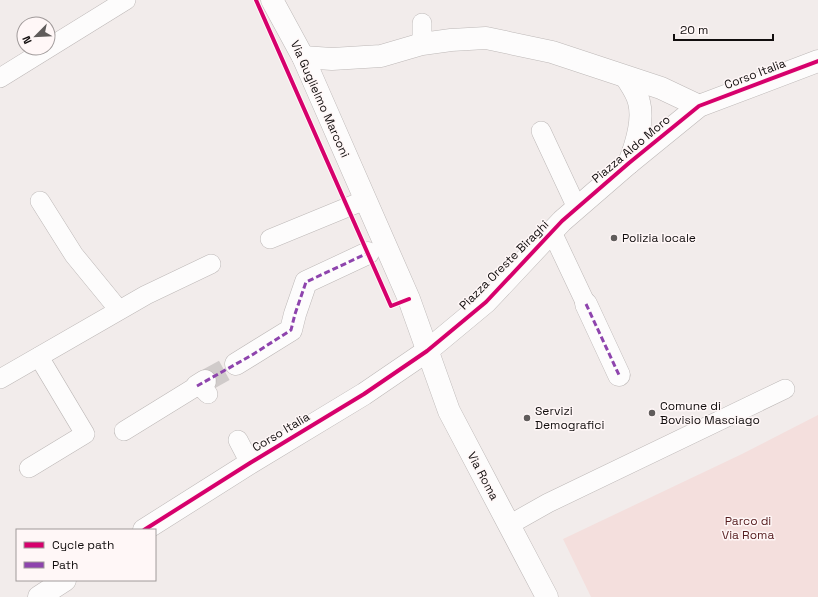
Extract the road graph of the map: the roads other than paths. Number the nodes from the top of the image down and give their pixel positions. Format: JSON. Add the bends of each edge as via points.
{"nodes":[{"id":1,"x":126,"y":0,"type":"edge"},
{"id":2,"x":272,"y":0,"type":"edge"},
{"id":3,"x":303,"y":57,"type":"junction"},
{"id":4,"x":818,"y":61,"type":"edge"},
{"id":5,"x":626,"y":77,"type":"junction"},
{"id":6,"x":0,"y":78,"type":"edge"},
{"id":7,"x":699,"y":106,"type":"junction"},
{"id":8,"x":541,"y":131,"type":"dead end"},
{"id":9,"x":629,"y":163,"type":"junction"},
{"id":10,"x":40,"y":200,"type":"dead end"},
{"id":11,"x":365,"y":200,"type":"junction"},
{"id":12,"x":577,"y":208,"type":"junction"},
{"id":13,"x":552,"y":232,"type":"junction"},
{"id":14,"x":270,"y":239,"type":"dead end"},
{"id":15,"x":368,"y":253,"type":"dead end"},
{"id":16,"x":212,"y":264,"type":"dead end"},
{"id":17,"x":586,"y":304,"type":"joint"},
{"id":18,"x":119,"y":310,"type":"junction"},
{"id":19,"x":427,"y":351,"type":"junction"},
{"id":20,"x":39,"y":356,"type":"junction"},
{"id":21,"x":236,"y":364,"type":"tunnel mouth"},
{"id":22,"x":619,"y":375,"type":"dead end"},
{"id":23,"x":0,"y":379,"type":"edge"},
{"id":24,"x":203,"y":387,"type":"tunnel mouth"},
{"id":25,"x":785,"y":389,"type":"dead end"},
{"id":26,"x":124,"y":431,"type":"dead end"},
{"id":27,"x":238,"y":440,"type":"dead end"},
{"id":28,"x":250,"y":463,"type":"junction"},
{"id":29,"x":29,"y":468,"type":"dead end"},
{"id":30,"x":509,"y":524,"type":"junction"},
{"id":31,"x":146,"y":529,"type":"edge"},
{"id":32,"x":63,"y":581,"type":"edge"},
{"id":33,"x":38,"y":597,"type":"edge"},
{"id":34,"x":547,"y":597,"type":"edge"}],
"edges":[{"from":1,"to":6,"type":"lane"},
{"from":2,"to":3,"type":"street","name":"Via Guglielmo Marconi"},
{"from":3,"to":5,"type":"street","via":[[332,59],[381,56],[422,34],[451,40],[486,38],[535,48]]},
{"from":3,"to":11,"type":"street","name":"Via Guglielmo Marconi"},
{"from":4,"to":7,"type":"street","name":"Corso Italia"},
{"from":5,"to":7,"type":"street","via":[[661,88]]},
{"from":5,"to":9,"type":"street","name":"Piazza Aldo Moro","via":[[639,102],[640,115],[637,143]]},
{"from":7,"to":9,"type":"street","name":"Piazza Aldo Moro"},
{"from":8,"to":12,"type":"lane"},
{"from":9,"to":12,"type":"street","name":"Piazza Aldo Moro"},
{"from":10,"to":18,"type":"lane","via":[[74,255]]},
{"from":11,"to":14,"type":"lane"},
{"from":11,"to":19,"type":"street","name":"Via Guglielmo Marconi","via":[[409,299]]},
{"from":12,"to":13,"type":"street","name":"Piazza Oreste Biraghi"},
{"from":13,"to":17,"type":"lane","name":"Piazza Oreste Biraghi"},
{"from":13,"to":19,"type":"street","name":"Piazza Oreste Biraghi","via":[[486,302]]},
{"from":15,"to":21,"type":"street","via":[[306,282],[291,330]]},
{"from":16,"to":18,"type":"lane"},
{"from":17,"to":22,"type":"street","name":"Piazza Oreste Biraghi"},
{"from":18,"to":20,"type":"lane"},
{"from":19,"to":28,"type":"street","name":"Corso Italia","via":[[364,394]]},
{"from":19,"to":30,"type":"street","name":"Via Roma","via":[[449,411]]},
{"from":20,"to":23,"type":"lane"},
{"from":20,"to":29,"type":"lane","via":[[85,434]]},
{"from":24,"to":26,"type":"lane"},
{"from":25,"to":30,"type":"lane"},
{"from":27,"to":28,"type":"lane"},
{"from":28,"to":31,"type":"street","name":"Corso Italia"},
{"from":30,"to":34,"type":"street","name":"Via Roma"},
{"from":32,"to":33,"type":"street"}]}
